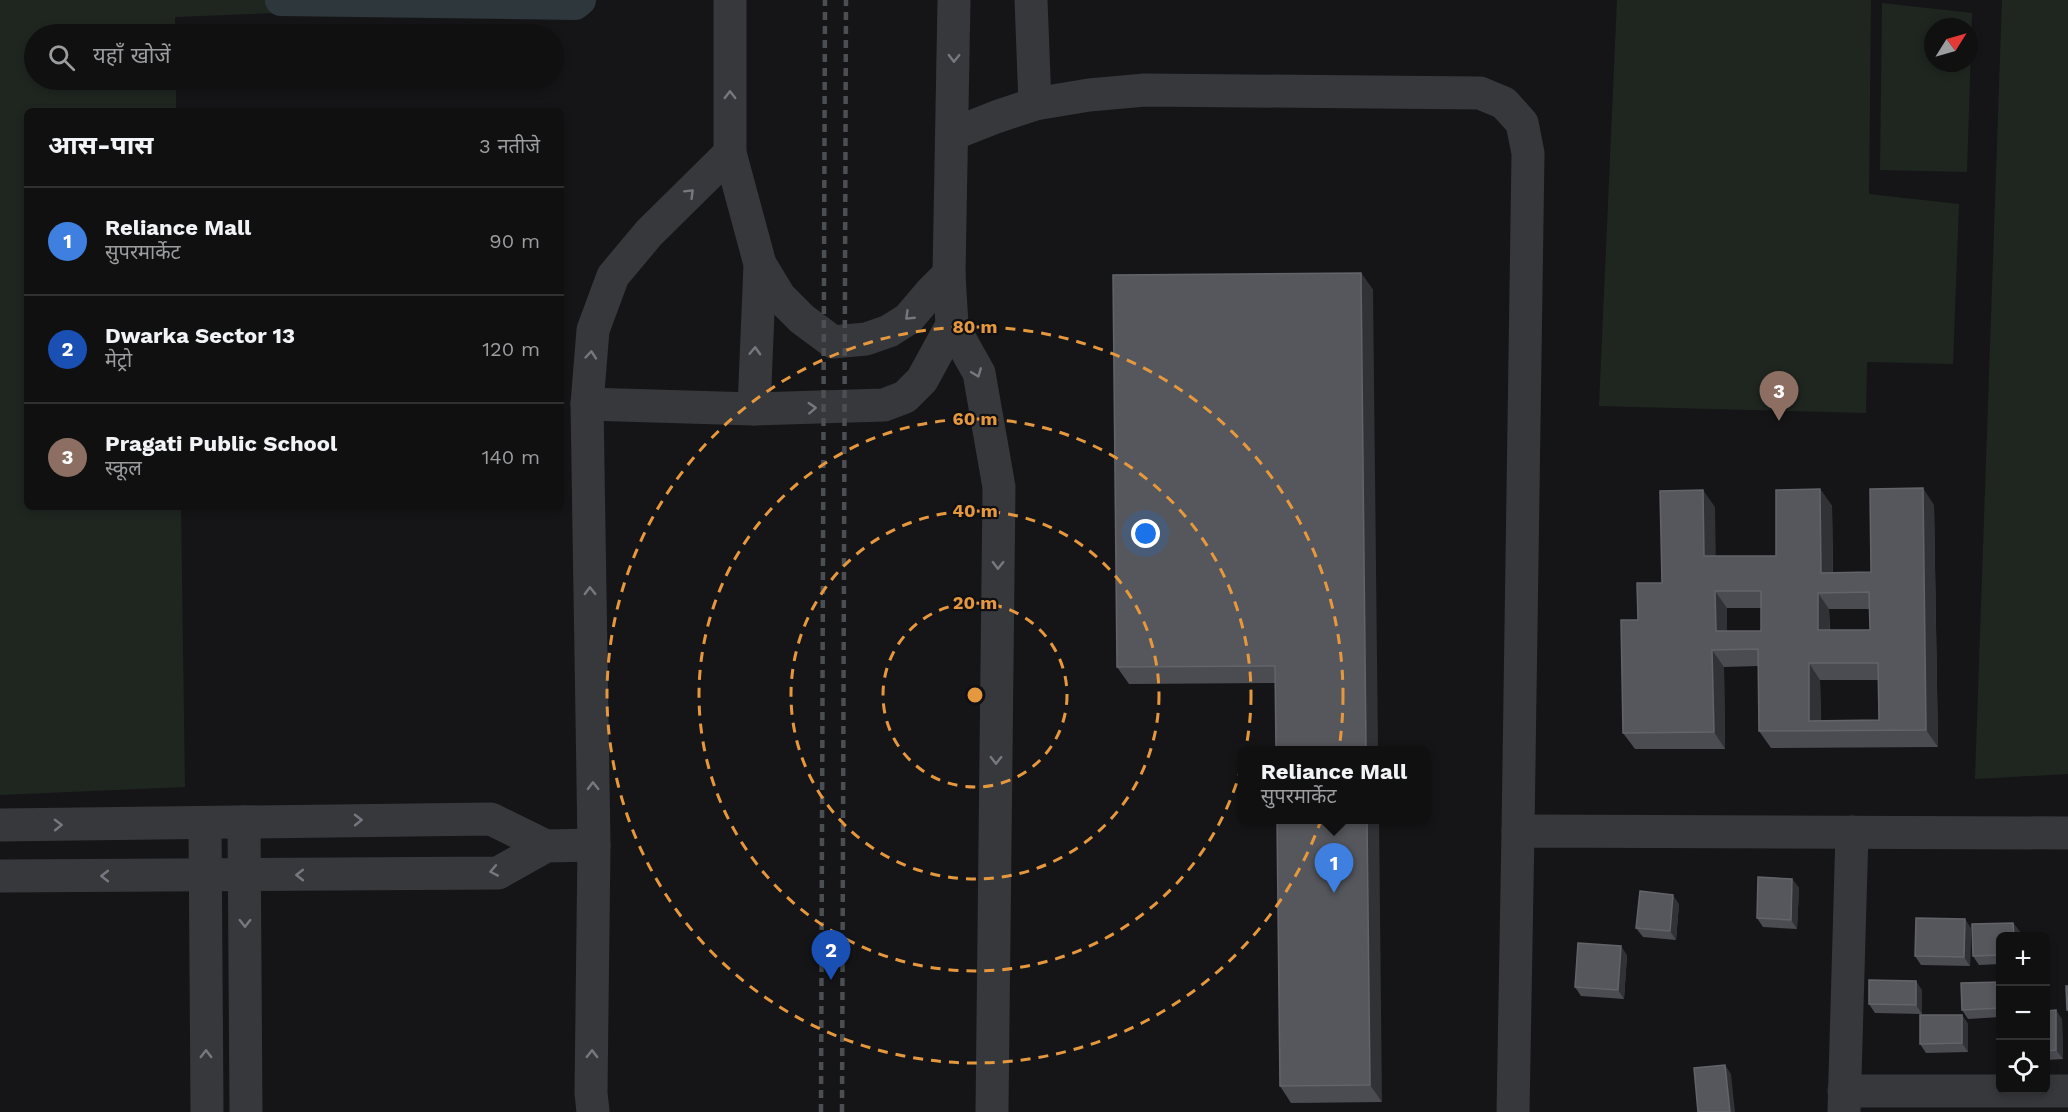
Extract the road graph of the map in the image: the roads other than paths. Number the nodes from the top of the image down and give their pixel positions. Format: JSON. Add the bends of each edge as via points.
{"nodes":[{"id":1,"x":730,"y":0,"type":"edge"},
{"id":2,"x":954,"y":0,"type":"edge"},
{"id":3,"x":1031,"y":0,"type":"edge"},
{"id":4,"x":1035,"y":104,"type":"junction"},
{"id":5,"x":953,"y":134,"type":"junction"},
{"id":6,"x":730,"y":153,"type":"junction"},
{"id":7,"x":760,"y":264,"type":"junction"},
{"id":8,"x":949,"y":274,"type":"junction"},
{"id":9,"x":952,"y":325,"type":"junction"},
{"id":10,"x":587,"y":404,"type":"junction"},
{"id":11,"x":754,"y":409,"type":"junction"},
{"id":12,"x":244,"y":822,"type":"junction"},
{"id":13,"x":205,"y":823,"type":"junction"},
{"id":14,"x":0,"y":825,"type":"edge"},
{"id":15,"x":1518,"y":831,"type":"junction"},
{"id":16,"x":1852,"y":832,"type":"junction"},
{"id":17,"x":2068,"y":833,"type":"edge"},
{"id":18,"x":594,"y":845,"type":"junction"},
{"id":19,"x":546,"y":846,"type":"junction"},
{"id":20,"x":206,"y":875,"type":"junction"},
{"id":21,"x":244,"y":875,"type":"junction"},
{"id":22,"x":0,"y":876,"type":"edge"},
{"id":23,"x":2068,"y":1091,"type":"edge"},
{"id":24,"x":1844,"y":1102,"type":"edge"},
{"id":25,"x":207,"y":1112,"type":"edge"},
{"id":26,"x":246,"y":1112,"type":"edge"},
{"id":27,"x":593,"y":1112,"type":"edge"},
{"id":28,"x":992,"y":1112,"type":"edge"},
{"id":29,"x":1513,"y":1112,"type":"edge"}],
"edges":[{"from":6,"to":1,"type":"street","one_way":true},
{"from":2,"to":5,"type":"street","one_way":true},
{"from":3,"to":4,"type":"street"},
{"from":4,"to":5,"type":"street"},
{"from":4,"to":15,"type":"street","via":[[1089,94],[1145,90],[1480,93],[1504,103],[1522,123],[1528,153]]},
{"from":5,"to":8,"type":"street"},
{"from":6,"to":7,"type":"street"},
{"from":10,"to":6,"type":"street","one_way":true,"via":[[593,330],[613,276]]},
{"from":8,"to":7,"type":"street","one_way":true,"via":[[908,319],[889,332],[833,342],[780,297]]},
{"from":11,"to":7,"type":"street","one_way":true},
{"from":8,"to":9,"type":"street"},
{"from":11,"to":9,"type":"street","one_way":true,"via":[[884,405],[905,397],[922,380]]},
{"from":9,"to":28,"type":"street","one_way":true,"via":[[979,373],[999,487]]},
{"from":10,"to":11,"type":"street"},
{"from":18,"to":10,"type":"street","one_way":true},
{"from":12,"to":13,"type":"street"},
{"from":12,"to":19,"type":"street","one_way":true,"via":[[491,819]]},
{"from":12,"to":21,"type":"street"},
{"from":14,"to":13,"type":"street","one_way":true},
{"from":13,"to":20,"type":"street"},
{"from":15,"to":16,"type":"street"},
{"from":15,"to":29,"type":"street"},
{"from":16,"to":17,"type":"street"},
{"from":16,"to":24,"type":"street"},
{"from":18,"to":19,"type":"street"},
{"from":27,"to":18,"type":"street","one_way":true},
{"from":19,"to":21,"type":"street","one_way":true,"via":[[498,873]]},
{"from":20,"to":21,"type":"street"},
{"from":20,"to":22,"type":"street","one_way":true},
{"from":25,"to":20,"type":"street","one_way":true},
{"from":21,"to":26,"type":"street","one_way":true},
{"from":23,"to":24,"type":"street"}]}
